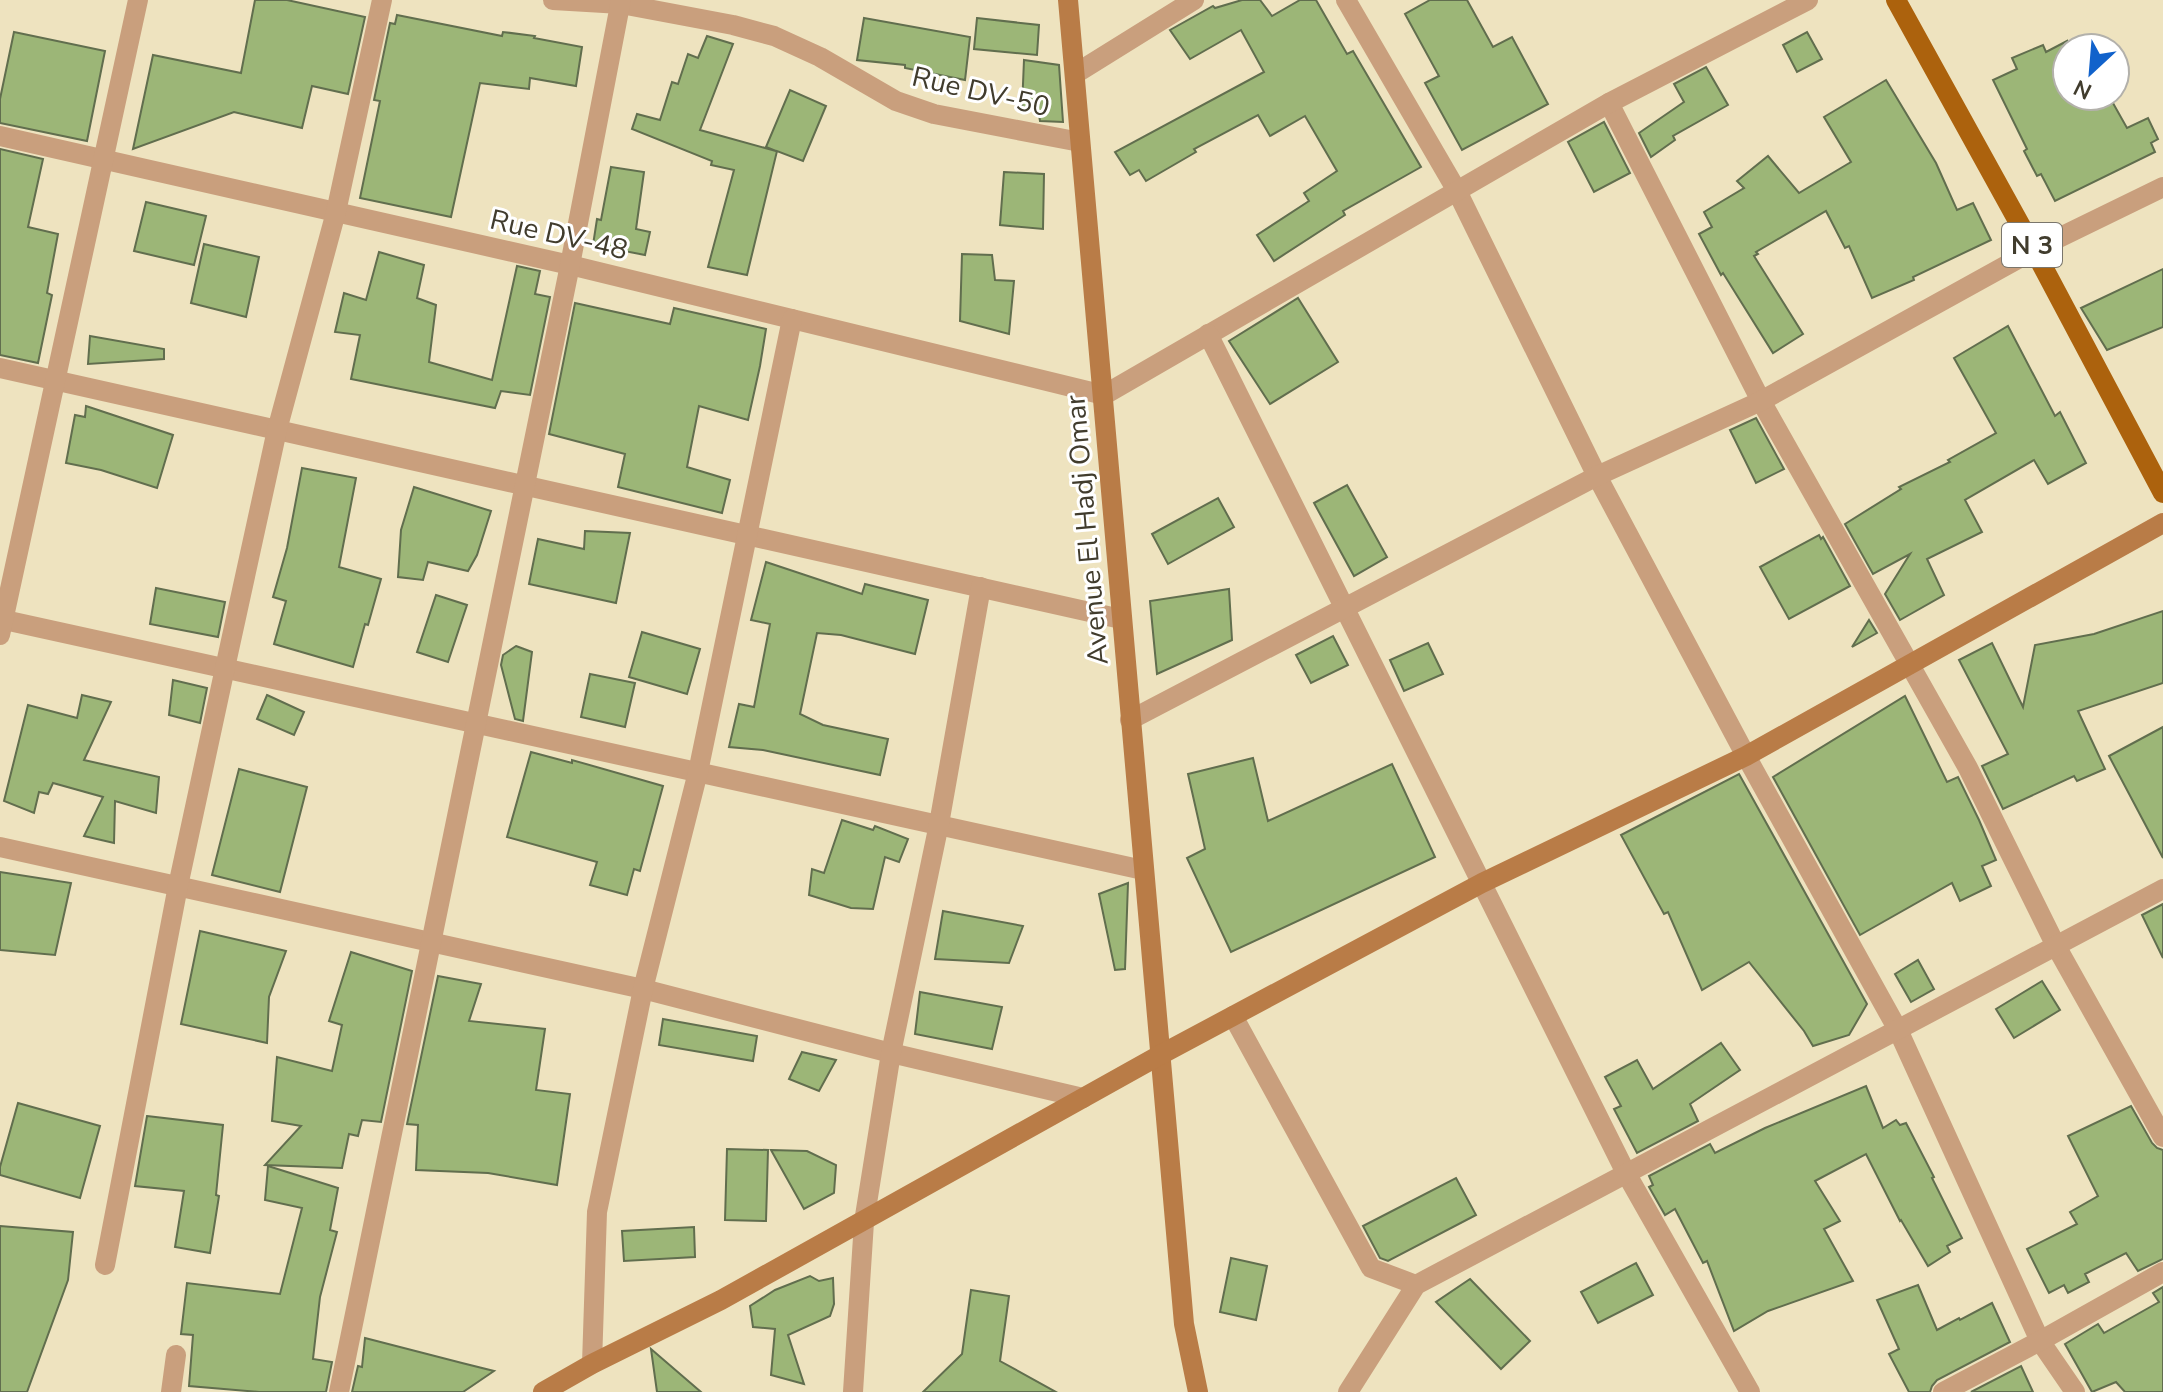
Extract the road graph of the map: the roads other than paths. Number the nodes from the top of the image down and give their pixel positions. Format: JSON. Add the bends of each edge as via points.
{"nodes":[{"id":1,"x":138,"y":0,"type":"edge"},
{"id":2,"x":382,"y":0,"type":"edge"},
{"id":3,"x":553,"y":0,"type":"edge"},
{"id":4,"x":1068,"y":0,"type":"edge"},
{"id":5,"x":1194,"y":0,"type":"edge"},
{"id":6,"x":1346,"y":0,"type":"edge"},
{"id":7,"x":1808,"y":0,"type":"edge"},
{"id":8,"x":1896,"y":0,"type":"edge"},
{"id":9,"x":621,"y":2,"type":"edge"},
{"id":10,"x":1075,"y":74,"type":"junction"},
{"id":11,"x":1609,"y":103,"type":"junction"},
{"id":12,"x":0,"y":136,"type":"edge"},
{"id":13,"x":1080,"y":142,"type":"junction"},
{"id":14,"x":103,"y":160,"type":"junction"},
{"id":15,"x":2163,"y":187,"type":"edge"},
{"id":16,"x":1457,"y":191,"type":"junction"},
{"id":17,"x":336,"y":212,"type":"junction"},
{"id":18,"x":2034,"y":250,"type":"junction"},
{"id":19,"x":570,"y":265,"type":"junction"},
{"id":20,"x":792,"y":319,"type":"junction"},
{"id":21,"x":1208,"y":334,"type":"junction"},
{"id":22,"x":0,"y":368,"type":"edge"},
{"id":23,"x":55,"y":380,"type":"junction"},
{"id":24,"x":1104,"y":395,"type":"junction"},
{"id":25,"x":1761,"y":401,"type":"junction"},
{"id":26,"x":277,"y":430,"type":"junction"},
{"id":27,"x":1597,"y":476,"type":"junction"},
{"id":28,"x":524,"y":485,"type":"junction"},
{"id":29,"x":2163,"y":493,"type":"edge"},
{"id":30,"x":2163,"y":523,"type":"edge"},
{"id":31,"x":748,"y":535,"type":"junction"},
{"id":32,"x":981,"y":587,"type":"junction"},
{"id":33,"x":1343,"y":608,"type":"junction"},
{"id":34,"x":1121,"y":619,"type":"junction"},
{"id":35,"x":1,"y":624,"type":"edge"},
{"id":36,"x":1909,"y":665,"type":"junction"},
{"id":37,"x":225,"y":668,"type":"junction"},
{"id":38,"x":1130,"y":720,"type":"junction"},
{"id":39,"x":476,"y":723,"type":"junction"},
{"id":40,"x":1746,"y":756,"type":"junction"},
{"id":41,"x":698,"y":772,"type":"junction"},
{"id":42,"x":939,"y":824,"type":"junction"},
{"id":43,"x":0,"y":847,"type":"edge"},
{"id":44,"x":1143,"y":870,"type":"junction"},
{"id":45,"x":1482,"y":883,"type":"junction"},
{"id":46,"x":178,"y":886,"type":"junction"},
{"id":47,"x":2163,"y":889,"type":"edge"},
{"id":48,"x":431,"y":943,"type":"junction"},
{"id":49,"x":2056,"y":946,"type":"junction"},
{"id":50,"x":643,"y":989,"type":"junction"},
{"id":51,"x":1233,"y":1016,"type":"junction"},
{"id":52,"x":1898,"y":1030,"type":"junction"},
{"id":53,"x":891,"y":1053,"type":"junction"},
{"id":54,"x":1160,"y":1055,"type":"junction"},
{"id":55,"x":1083,"y":1098,"type":"junction"},
{"id":56,"x":2163,"y":1137,"type":"edge"},
{"id":57,"x":1626,"y":1173,"type":"junction"},
{"id":58,"x":864,"y":1222,"type":"junction"},
{"id":59,"x":105,"y":1265,"type":"dead end"},
{"id":60,"x":2163,"y":1272,"type":"edge"},
{"id":61,"x":1416,"y":1285,"type":"junction"},
{"id":62,"x":2040,"y":1341,"type":"junction"},
{"id":63,"x":176,"y":1355,"type":"dead end"},
{"id":64,"x":592,"y":1364,"type":"junction"},
{"id":65,"x":171,"y":1392,"type":"edge"},
{"id":66,"x":339,"y":1392,"type":"edge"},
{"id":67,"x":543,"y":1392,"type":"edge"},
{"id":68,"x":853,"y":1392,"type":"edge"},
{"id":69,"x":1198,"y":1392,"type":"edge"},
{"id":70,"x":1348,"y":1392,"type":"edge"},
{"id":71,"x":1750,"y":1392,"type":"edge"},
{"id":72,"x":1943,"y":1392,"type":"edge"},
{"id":73,"x":2075,"y":1392,"type":"edge"}],
"edges":[{"from":1,"to":14,"type":"street"},
{"from":2,"to":17,"type":"street"},
{"from":3,"to":9,"type":"street","name":"Rue DV-50"},
{"from":4,"to":10,"type":"street","name":"Avenue El Hadj Omar"},
{"from":5,"to":10,"type":"street"},
{"from":6,"to":16,"type":"street"},
{"from":7,"to":11,"type":"street"},
{"from":8,"to":18,"type":"main road","number":"N 3"},
{"from":9,"to":13,"type":"street","name":"Rue DV-50","via":[[774,36],[896,101],[934,114]]},
{"from":9,"to":19,"type":"street"},
{"from":10,"to":13,"type":"street","name":"Avenue El Hadj Omar"},
{"from":11,"to":16,"type":"street"},
{"from":11,"to":25,"type":"street"},
{"from":12,"to":14,"type":"street","name":"Rue DV-48"},
{"from":13,"to":24,"type":"street","name":"Avenue El Hadj Omar"},
{"from":14,"to":17,"type":"street","name":"Rue DV-48"},
{"from":14,"to":23,"type":"street"},
{"from":15,"to":18,"type":"street"},
{"from":16,"to":21,"type":"street"},
{"from":16,"to":27,"type":"street"},
{"from":17,"to":19,"type":"street","name":"Rue DV-48"},
{"from":17,"to":26,"type":"street"},
{"from":18,"to":25,"type":"street"},
{"from":18,"to":29,"type":"main road","number":"N 3"},
{"from":19,"to":20,"type":"street","name":"Rue DV-48"},
{"from":19,"to":28,"type":"street"},
{"from":20,"to":24,"type":"street","name":"Rue DV-48"},
{"from":20,"to":31,"type":"street"},
{"from":21,"to":24,"type":"street"},
{"from":21,"to":33,"type":"street"},
{"from":22,"to":23,"type":"street"},
{"from":23,"to":26,"type":"street"},
{"from":23,"to":35,"type":"street"},
{"from":24,"to":34,"type":"street","name":"Avenue El Hadj Omar"},
{"from":25,"to":27,"type":"street"},
{"from":25,"to":36,"type":"street"},
{"from":26,"to":28,"type":"street"},
{"from":26,"to":37,"type":"street"},
{"from":27,"to":33,"type":"street"},
{"from":27,"to":40,"type":"street"},
{"from":28,"to":31,"type":"street"},
{"from":28,"to":39,"type":"street"},
{"from":30,"to":36,"type":"street"},
{"from":31,"to":32,"type":"street"},
{"from":31,"to":41,"type":"street"},
{"from":32,"to":34,"type":"street"},
{"from":32,"to":42,"type":"street"},
{"from":33,"to":38,"type":"street"},
{"from":33,"to":45,"type":"street"},
{"from":34,"to":38,"type":"street","name":"Avenue El Hadj Omar"},
{"from":35,"to":37,"type":"street"},
{"from":36,"to":40,"type":"street"},
{"from":36,"to":49,"type":"street","via":[[1968,768]]},
{"from":37,"to":39,"type":"street"},
{"from":37,"to":46,"type":"street"},
{"from":38,"to":44,"type":"street","name":"Avenue El Hadj Omar"},
{"from":39,"to":41,"type":"street"},
{"from":39,"to":48,"type":"street"},
{"from":40,"to":45,"type":"street"},
{"from":40,"to":52,"type":"street"},
{"from":41,"to":42,"type":"street"},
{"from":41,"to":50,"type":"street"},
{"from":42,"to":44,"type":"street"},
{"from":42,"to":53,"type":"street"},
{"from":43,"to":46,"type":"street"},
{"from":44,"to":54,"type":"street","name":"Avenue El Hadj Omar"},
{"from":45,"to":51,"type":"street"},
{"from":45,"to":57,"type":"street"},
{"from":46,"to":48,"type":"street"},
{"from":46,"to":59,"type":"street"},
{"from":47,"to":49,"type":"street"},
{"from":48,"to":50,"type":"street"},
{"from":48,"to":66,"type":"street"},
{"from":49,"to":52,"type":"street"},
{"from":49,"to":56,"type":"street"},
{"from":50,"to":53,"type":"street"},
{"from":50,"to":64,"type":"street","via":[[597,1212]]},
{"from":51,"to":54,"type":"street"},
{"from":51,"to":61,"type":"street","via":[[1371,1268]]},
{"from":52,"to":57,"type":"street"},
{"from":52,"to":62,"type":"street"},
{"from":53,"to":55,"type":"street"},
{"from":53,"to":58,"type":"street"},
{"from":54,"to":55,"type":"street"},
{"from":54,"to":69,"type":"street","name":"Avenue El Hadj Omar","via":[[1184,1324]]},
{"from":55,"to":58,"type":"street"},
{"from":57,"to":61,"type":"street"},
{"from":57,"to":71,"type":"street"},
{"from":58,"to":64,"type":"street"},
{"from":58,"to":68,"type":"street"},
{"from":60,"to":62,"type":"street"},
{"from":61,"to":70,"type":"street"},
{"from":62,"to":72,"type":"street"},
{"from":62,"to":73,"type":"street"},
{"from":63,"to":65,"type":"street"},
{"from":64,"to":67,"type":"street"}]}
